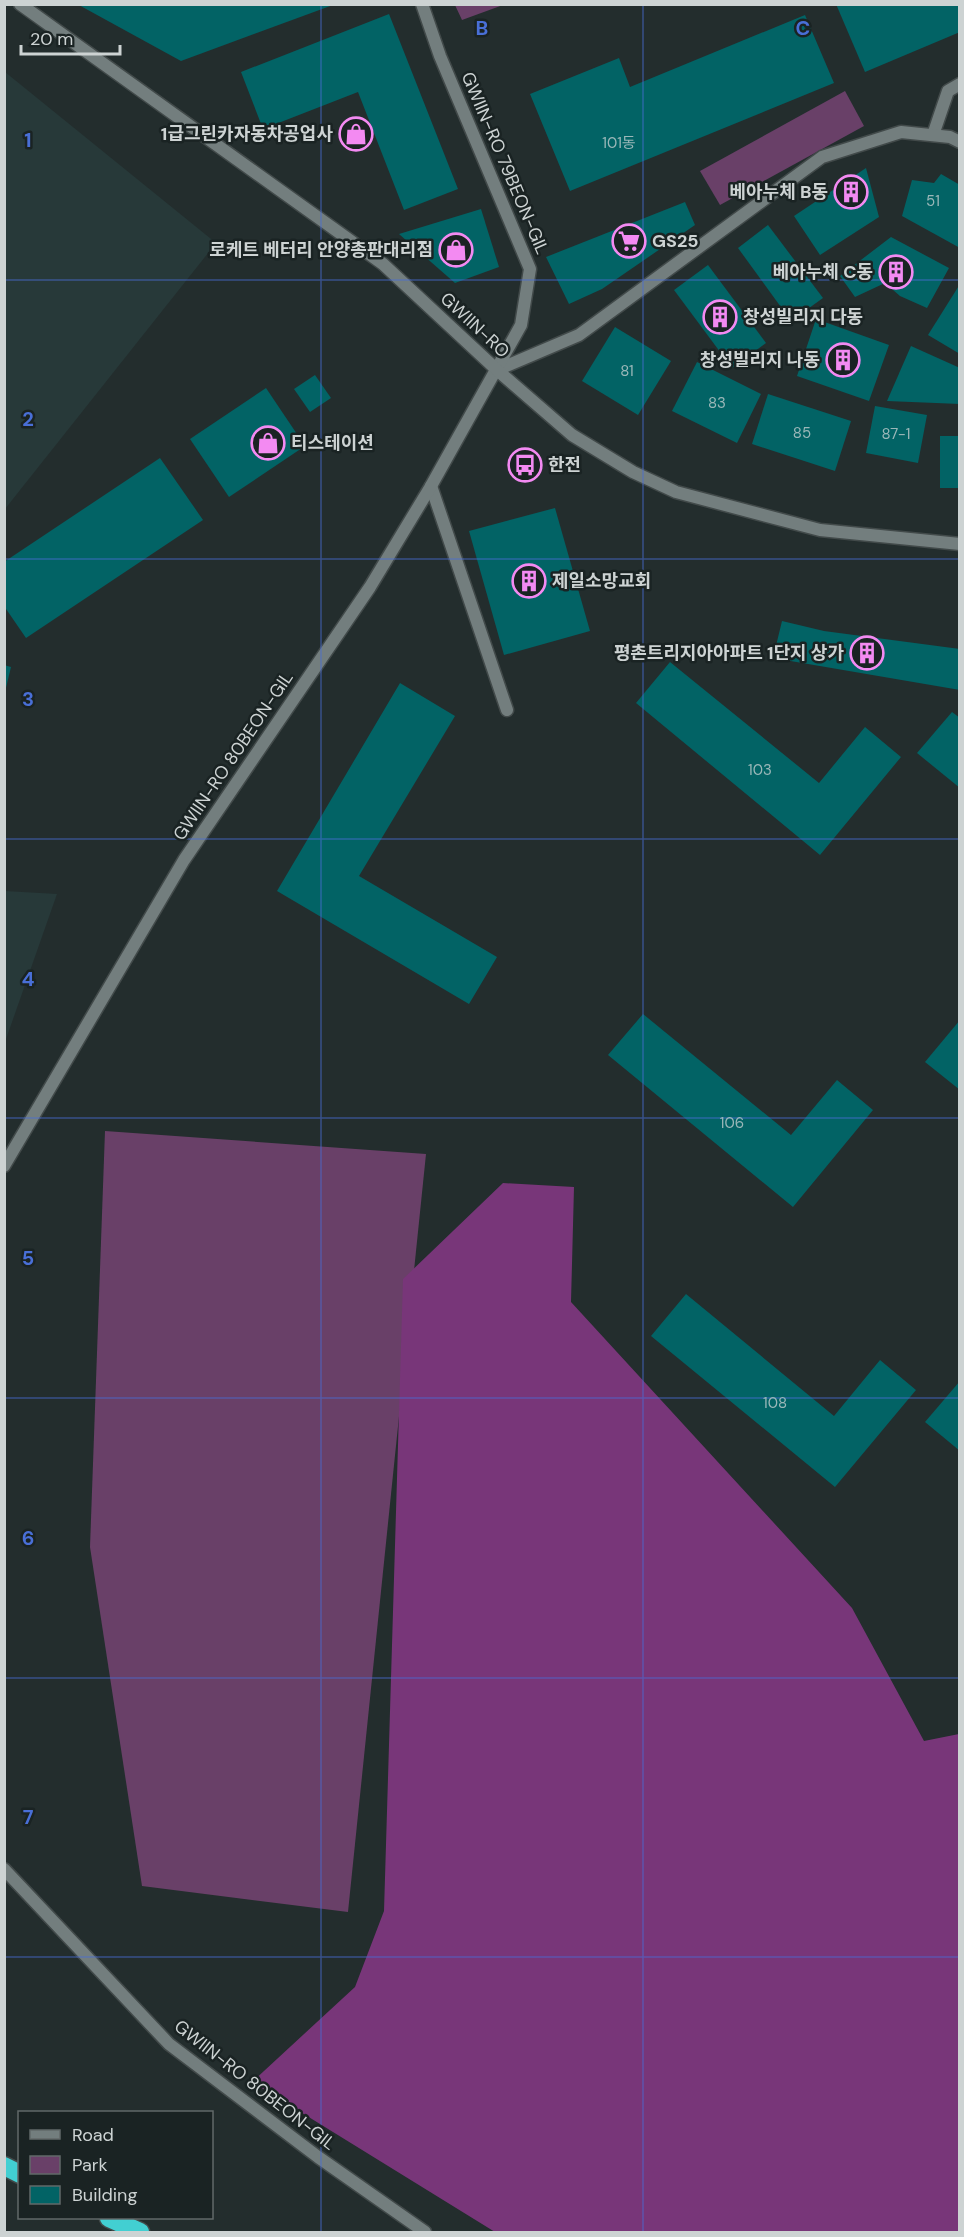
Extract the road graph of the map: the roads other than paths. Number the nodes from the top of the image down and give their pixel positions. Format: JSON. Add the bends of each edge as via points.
{"nodes":[{"id":1,"x":20,"y":4,"type":"edge"},
{"id":2,"x":422,"y":4,"type":"edge"},
{"id":3,"x":960,"y":84,"type":"edge"},
{"id":4,"x":933,"y":135,"type":"junction"},
{"id":5,"x":960,"y":142,"type":"edge"},
{"id":6,"x":497,"y":370,"type":"junction"},
{"id":7,"x":431,"y":486,"type":"junction"},
{"id":8,"x":960,"y":544,"type":"edge"},
{"id":9,"x":507,"y":710,"type":"dead end"},
{"id":10,"x":4,"y":1166,"type":"edge"},
{"id":11,"x":4,"y":1869,"type":"edge"},
{"id":12,"x":4,"y":2166,"type":"edge"},
{"id":13,"x":18,"y":2173,"type":"edge"},
{"id":14,"x":113,"y":2219,"type":"edge"},
{"id":15,"x":140,"y":2232,"type":"edge"},
{"id":16,"x":425,"y":2232,"type":"edge"}],
"edges":[{"from":1,"to":6,"type":"street","name":"GWIIN-RO","via":[[383,264]]},
{"from":2,"to":6,"type":"street","name":"GWIIN-RO 79BEON-GIL","via":[[530,269],[521,325]]},
{"from":3,"to":4,"type":"street","via":[[948,91]]},
{"from":4,"to":5,"type":"street"},
{"from":4,"to":6,"type":"street","via":[[902,132],[822,157],[579,336]]},
{"from":6,"to":7,"type":"street","name":"GWIIN-RO 80BEON-GIL"},
{"from":6,"to":8,"type":"street","name":"GWIIN-RO","via":[[572,435],[633,472],[676,492],[820,530]]},
{"from":7,"to":9,"type":"street"},
{"from":7,"to":10,"type":"street","name":"GWIIN-RO 80BEON-GIL","via":[[370,587],[184,860]]},
{"from":11,"to":16,"type":"street","name":"GWIIN-RO 80BEON-GIL","via":[[169,2044]]},
{"from":12,"to":13,"type":"highway"},
{"from":14,"to":15,"type":"highway"}]}
